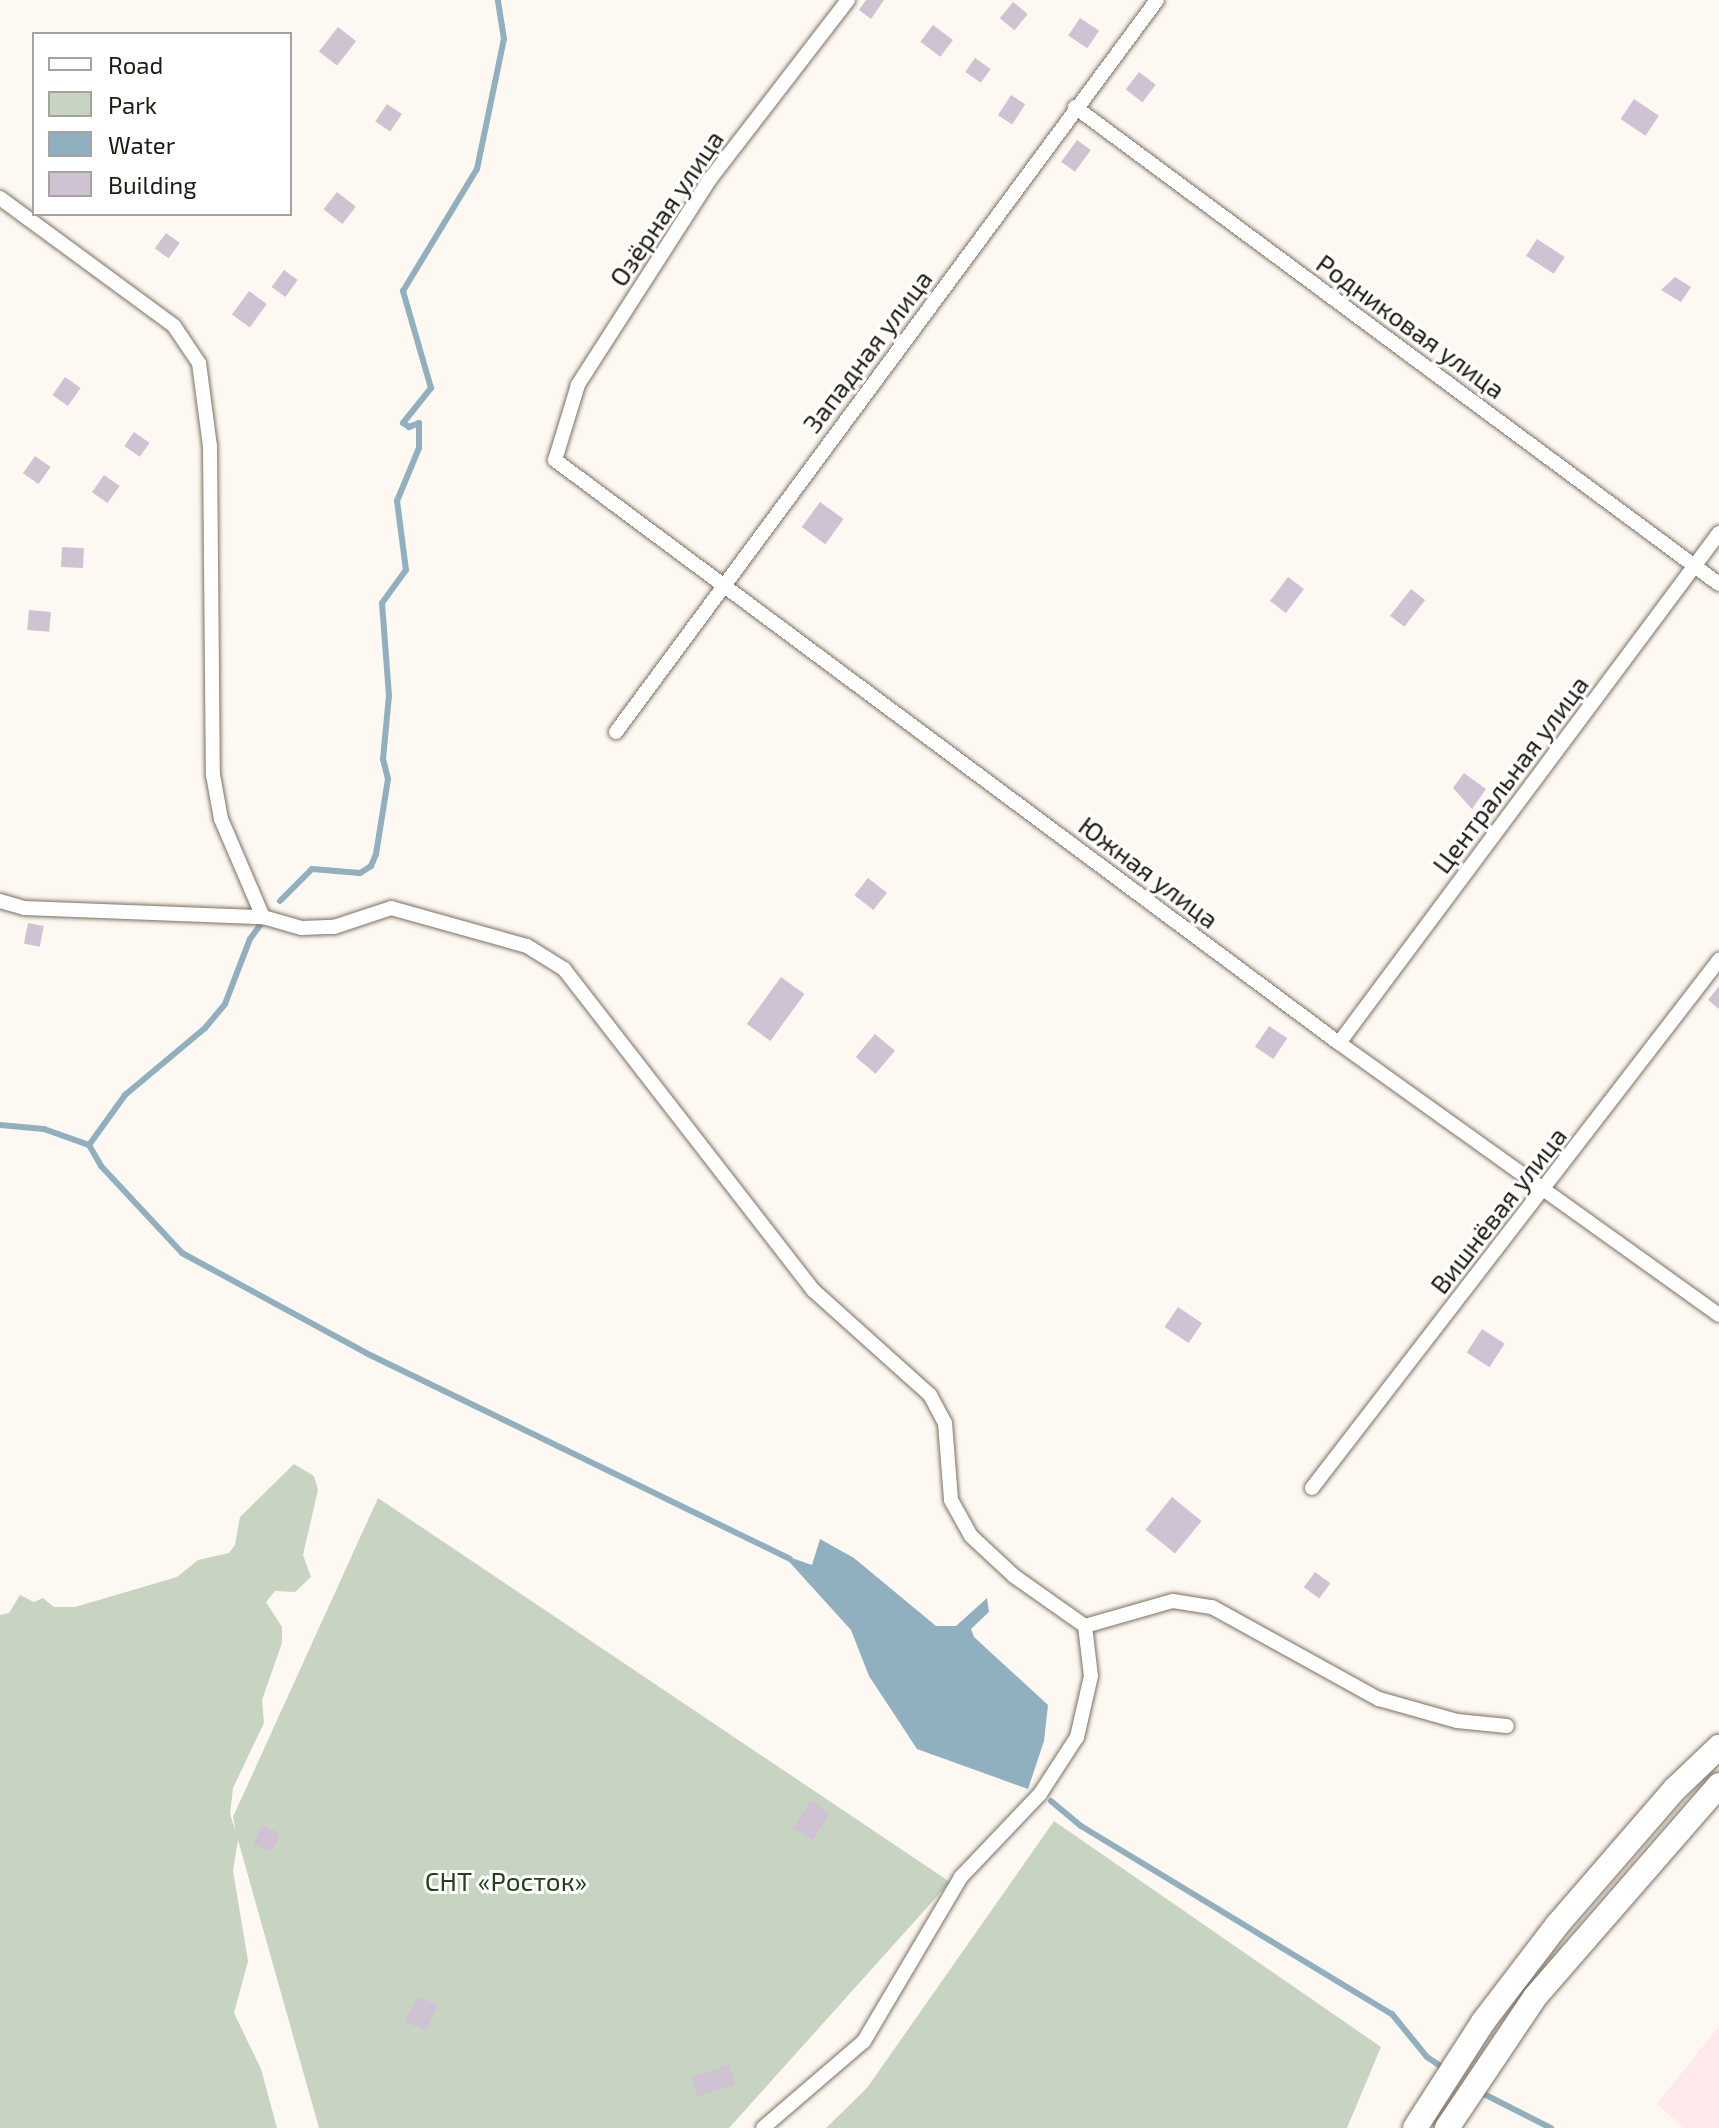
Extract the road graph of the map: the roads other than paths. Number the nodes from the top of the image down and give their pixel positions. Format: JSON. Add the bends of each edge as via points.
{"nodes":[{"id":1,"x":848,"y":0,"type":"edge"},
{"id":2,"x":1157,"y":0,"type":"edge"},
{"id":3,"x":1075,"y":107,"type":"junction"},
{"id":4,"x":0,"y":198,"type":"edge"},
{"id":5,"x":555,"y":460,"type":"joint"},
{"id":6,"x":1719,"y":533,"type":"edge"},
{"id":7,"x":1694,"y":566,"type":"junction"},
{"id":8,"x":1719,"y":584,"type":"edge"},
{"id":9,"x":725,"y":585,"type":"junction"},
{"id":10,"x":616,"y":732,"type":"dead end"},
{"id":11,"x":0,"y":901,"type":"edge"},
{"id":12,"x":263,"y":917,"type":"junction"},
{"id":13,"x":1719,"y":960,"type":"edge"},
{"id":14,"x":1339,"y":1043,"type":"junction"},
{"id":15,"x":1544,"y":1190,"type":"junction"},
{"id":16,"x":1719,"y":1315,"type":"edge"},
{"id":17,"x":1312,"y":1488,"type":"dead end"},
{"id":18,"x":1085,"y":1626,"type":"junction"},
{"id":19,"x":1507,"y":1726,"type":"dead end"},
{"id":20,"x":1719,"y":1747,"type":"edge"},
{"id":21,"x":1719,"y":1785,"type":"edge"},
{"id":22,"x":763,"y":2128,"type":"edge"},
{"id":23,"x":1415,"y":2128,"type":"edge"},
{"id":24,"x":1447,"y":2128,"type":"edge"}],
"edges":[{"from":1,"to":5,"type":"street","name":"Озёрная улица","via":[[710,179],[586,372]]},
{"from":2,"to":3,"type":"street","name":"Западная улица"},
{"from":3,"to":7,"type":"street","name":"Родниковая улица"},
{"from":3,"to":9,"type":"street","name":"Западная улица"},
{"from":4,"to":12,"type":"street","via":[[174,326],[199,363],[210,446],[213,775],[221,819]]},
{"from":5,"to":9,"type":"street","name":"Южная улица"},
{"from":6,"to":7,"type":"street","name":"Центральная улица"},
{"from":7,"to":8,"type":"street","name":"Родниковая улица"},
{"from":7,"to":14,"type":"street","name":"Центральная улица"},
{"from":9,"to":10,"type":"street","name":"Западная улица"},
{"from":9,"to":14,"type":"street","name":"Южная улица"},
{"from":11,"to":12,"type":"street","via":[[24,908]]},
{"from":12,"to":18,"type":"street","via":[[312,928],[334,927],[391,908],[420,913],[527,946],[564,969],[813,1290],[930,1395],[945,1423],[951,1500],[971,1536],[1014,1576]]},
{"from":13,"to":15,"type":"street","name":"Вишнёвая улица"},
{"from":14,"to":15,"type":"street","name":"Южная улица"},
{"from":15,"to":16,"type":"street","name":"Южная улица"},
{"from":15,"to":17,"type":"street","name":"Вишнёвая улица"},
{"from":18,"to":19,"type":"street","via":[[1173,1601],[1212,1607],[1379,1699],[1457,1721]]},
{"from":18,"to":22,"type":"street","via":[[1091,1676],[1077,1737],[1040,1794],[961,1877],[864,2041]]},
{"from":20,"to":23,"type":"main road","via":[[1675,1789],[1558,1924],[1483,2022]]},
{"from":21,"to":24,"type":"main road","via":[[1681,1823],[1505,2037]]}]}
